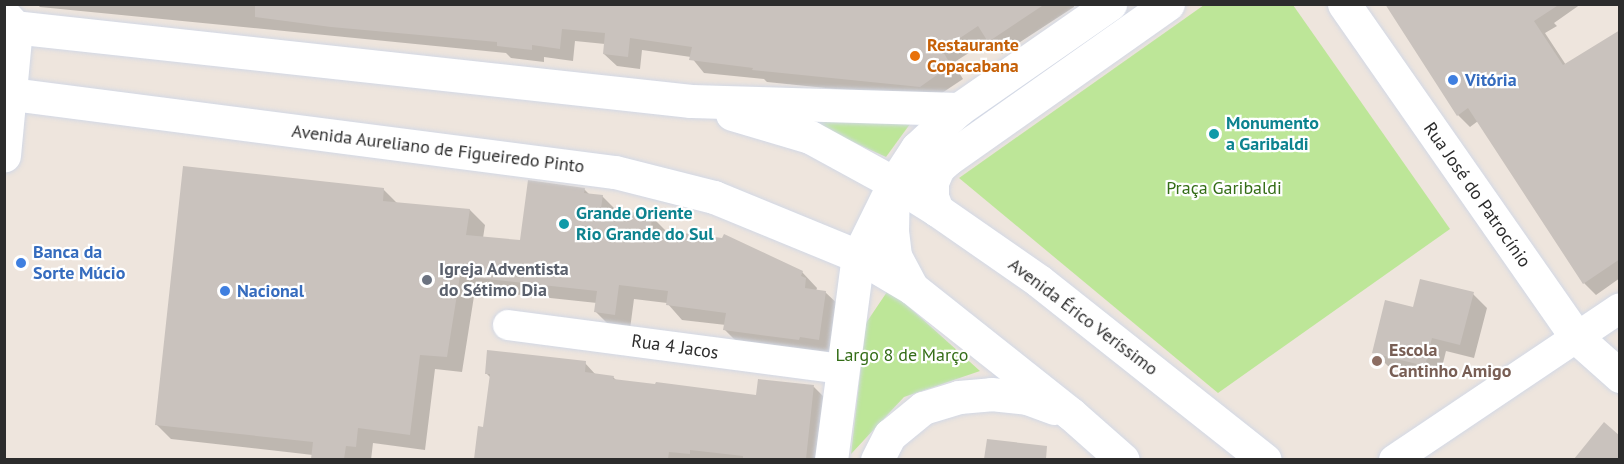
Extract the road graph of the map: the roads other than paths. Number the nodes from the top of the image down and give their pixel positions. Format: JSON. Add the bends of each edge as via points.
{"nodes":[{"id":1,"x":1110,"y":4,"type":"edge"},
{"id":2,"x":1168,"y":4,"type":"edge"},
{"id":3,"x":1344,"y":4,"type":"edge"},
{"id":4,"x":8,"y":23,"type":"edge"},
{"id":5,"x":8,"y":94,"type":"edge"},
{"id":6,"x":691,"y":101,"type":"junction"},
{"id":7,"x":959,"y":110,"type":"junction"},
{"id":8,"x":4,"y":155,"type":"edge"},
{"id":9,"x":894,"y":183,"type":"junction"},
{"id":10,"x":937,"y":210,"type":"junction"},
{"id":11,"x":858,"y":256,"type":"junction"},
{"id":12,"x":912,"y":288,"type":"junction"},
{"id":13,"x":1620,"y":308,"type":"edge"},
{"id":14,"x":508,"y":325,"type":"dead end"},
{"id":15,"x":1576,"y":337,"type":"junction"},
{"id":16,"x":843,"y":369,"type":"junction"},
{"id":17,"x":1620,"y":376,"type":"edge"},
{"id":18,"x":1071,"y":414,"type":"junction"},
{"id":19,"x":831,"y":459,"type":"edge"},
{"id":20,"x":877,"y":459,"type":"edge"},
{"id":21,"x":1123,"y":459,"type":"edge"},
{"id":22,"x":1265,"y":459,"type":"edge"},
{"id":23,"x":1394,"y":459,"type":"edge"}],
"edges":[{"from":1,"to":7,"type":"main road"},
{"from":2,"to":10,"type":"main road","via":[[938,168],[932,182]]},
{"from":3,"to":15,"type":"main road","name":"Rua José do Patrocínio"},
{"from":4,"to":5,"type":"main road"},
{"from":4,"to":6,"type":"main road"},
{"from":5,"to":8,"type":"main road"},
{"from":5,"to":11,"type":"main road","name":"Avenida Aureliano de Figueiredo Pinto","via":[[615,172],[714,197]]},
{"from":6,"to":7,"type":"main road"},
{"from":6,"to":9,"type":"main road","via":[[810,137]]},
{"from":7,"to":9,"type":"main road","via":[[917,148]]},
{"from":9,"to":10,"type":"main road","name":"Avenida Érico Veríssimo"},
{"from":9,"to":11,"type":"main road"},
{"from":9,"to":12,"type":"main road","via":[[895,256]]},
{"from":10,"to":22,"type":"main road","name":"Avenida Érico Veríssimo","via":[[1039,280]]},
{"from":11,"to":12,"type":"main road"},
{"from":11,"to":16,"type":"main road"},
{"from":12,"to":18,"type":"main road"},
{"from":13,"to":15,"type":"street"},
{"from":14,"to":16,"type":"street","name":"Rua 4 Jacos"},
{"from":15,"to":17,"type":"main road","name":"Rua José do Patrocínio"},
{"from":15,"to":23,"type":"street"},
{"from":16,"to":19,"type":"main road"},
{"from":18,"to":20,"type":"main road","via":[[1027,398],[992,394],[959,397],[923,408],[890,435]]},
{"from":18,"to":21,"type":"main road"}]}
